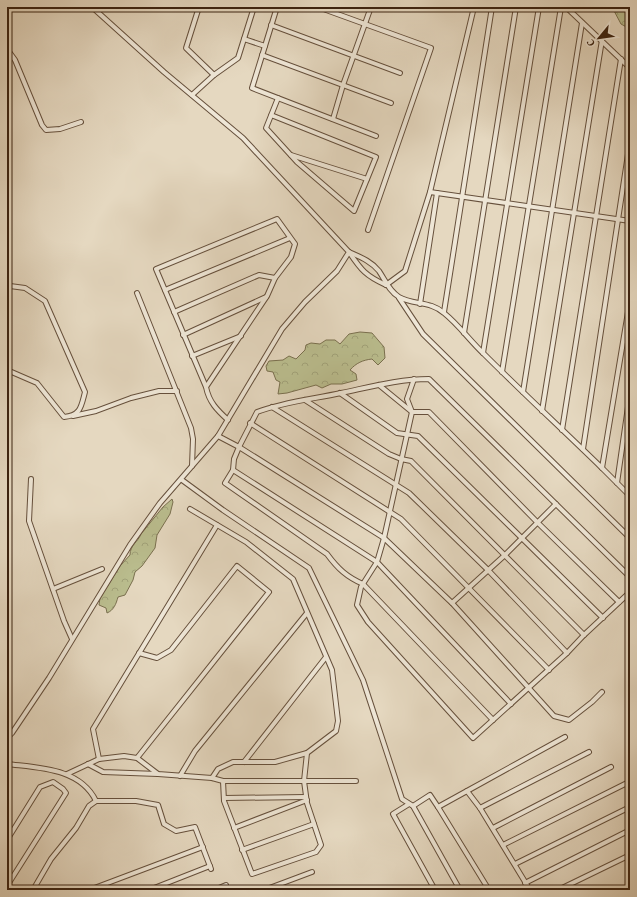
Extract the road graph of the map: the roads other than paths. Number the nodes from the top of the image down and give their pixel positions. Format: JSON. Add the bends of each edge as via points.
{"nodes":[{"id":1,"x":92,"y":7,"type":"edge"},
{"id":2,"x":199,"y":7,"type":"edge"},
{"id":3,"x":254,"y":7,"type":"edge"},
{"id":4,"x":277,"y":7,"type":"edge"},
{"id":5,"x":318,"y":7,"type":"edge"},
{"id":6,"x":371,"y":7,"type":"edge"},
{"id":7,"x":474,"y":7,"type":"edge"},
{"id":8,"x":492,"y":7,"type":"edge"},
{"id":9,"x":516,"y":7,"type":"edge"},
{"id":10,"x":539,"y":7,"type":"edge"},
{"id":11,"x":561,"y":7,"type":"edge"},
{"id":12,"x":566,"y":7,"type":"edge"},
{"id":13,"x":582,"y":23,"type":"junction"},
{"id":14,"x":364,"y":24,"type":"junction"},
{"id":15,"x":271,"y":25,"type":"junction"},
{"id":16,"x":244,"y":39,"type":"junction"},
{"id":17,"x":602,"y":40,"type":"junction"},
{"id":18,"x":265,"y":46,"type":"junction"},
{"id":19,"x":7,"y":49,"type":"edge"},
{"id":20,"x":262,"y":55,"type":"junction"},
{"id":21,"x":353,"y":56,"type":"junction"},
{"id":22,"x":621,"y":59,"type":"junction"},
{"id":23,"x":630,"y":68,"type":"edge"},
{"id":24,"x":400,"y":73,"type":"dead end"},
{"id":25,"x":214,"y":75,"type":"junction"},
{"id":26,"x":343,"y":85,"type":"junction"},
{"id":27,"x":192,"y":96,"type":"junction"},
{"id":28,"x":278,"y":98,"type":"junction"},
{"id":29,"x":391,"y":103,"type":"dead end"},
{"id":30,"x":271,"y":115,"type":"junction"},
{"id":31,"x":333,"y":119,"type":"junction"},
{"id":32,"x":82,"y":122,"type":"dead end"},
{"id":33,"x":376,"y":136,"type":"dead end"},
{"id":34,"x":630,"y":141,"type":"edge"},
{"id":35,"x":290,"y":154,"type":"junction"},
{"id":36,"x":367,"y":179,"type":"junction"},
{"id":37,"x":430,"y":192,"type":"junction"},
{"id":38,"x":437,"y":193,"type":"junction"},
{"id":39,"x":462,"y":197,"type":"junction"},
{"id":40,"x":485,"y":200,"type":"junction"},
{"id":41,"x":507,"y":203,"type":"junction"},
{"id":42,"x":530,"y":206,"type":"junction"},
{"id":43,"x":552,"y":210,"type":"junction"},
{"id":44,"x":574,"y":213,"type":"junction"},
{"id":45,"x":596,"y":216,"type":"junction"},
{"id":46,"x":618,"y":219,"type":"junction"},
{"id":47,"x":630,"y":221,"type":"edge"},
{"id":48,"x":368,"y":230,"type":"dead end"},
{"id":49,"x":290,"y":238,"type":"junction"},
{"id":50,"x":349,"y":252,"type":"junction"},
{"id":51,"x":275,"y":278,"type":"junction"},
{"id":52,"x":386,"y":285,"type":"junction"},
{"id":53,"x":7,"y":287,"type":"edge"},
{"id":54,"x":164,"y":290,"type":"junction"},
{"id":55,"x":137,"y":293,"type":"dead end"},
{"id":56,"x":267,"y":296,"type":"junction"},
{"id":57,"x":399,"y":297,"type":"junction"},
{"id":58,"x":630,"y":300,"type":"edge"},
{"id":59,"x":420,"y":304,"type":"junction"},
{"id":60,"x":174,"y":312,"type":"junction"},
{"id":61,"x":444,"y":312,"type":"junction"},
{"id":62,"x":464,"y":333,"type":"junction"},
{"id":63,"x":183,"y":335,"type":"junction"},
{"id":64,"x":241,"y":336,"type":"junction"},
{"id":65,"x":483,"y":353,"type":"junction"},
{"id":66,"x":192,"y":356,"type":"junction"},
{"id":67,"x":7,"y":370,"type":"edge"},
{"id":68,"x":502,"y":372,"type":"junction"},
{"id":69,"x":414,"y":379,"type":"junction"},
{"id":70,"x":379,"y":385,"type":"junction"},
{"id":71,"x":206,"y":388,"type":"junction"},
{"id":72,"x":177,"y":391,"type":"junction"},
{"id":73,"x":523,"y":392,"type":"junction"},
{"id":74,"x":340,"y":393,"type":"junction"},
{"id":75,"x":630,"y":393,"type":"edge"},
{"id":76,"x":304,"y":400,"type":"junction"},
{"id":77,"x":272,"y":408,"type":"junction"},
{"id":78,"x":542,"y":410,"type":"junction"},
{"id":79,"x":412,"y":412,"type":"junction"},
{"id":80,"x":73,"y":416,"type":"junction"},
{"id":81,"x":228,"y":420,"type":"junction"},
{"id":82,"x":250,"y":423,"type":"junction"},
{"id":83,"x":562,"y":430,"type":"junction"},
{"id":84,"x":407,"y":434,"type":"junction"},
{"id":85,"x":218,"y":436,"type":"junction"},
{"id":86,"x":239,"y":447,"type":"junction"},
{"id":87,"x":583,"y":449,"type":"junction"},
{"id":88,"x":401,"y":459,"type":"junction"},
{"id":89,"x":192,"y":466,"type":"junction"},
{"id":90,"x":602,"y":468,"type":"junction"},
{"id":91,"x":233,"y":470,"type":"junction"},
{"id":92,"x":31,"y":479,"type":"dead end"},
{"id":93,"x":182,"y":480,"type":"junction"},
{"id":94,"x":617,"y":483,"type":"junction"},
{"id":95,"x":396,"y":486,"type":"junction"},
{"id":96,"x":630,"y":496,"type":"edge"},
{"id":97,"x":556,"y":504,"type":"junction"},
{"id":98,"x":190,"y":509,"type":"dead end"},
{"id":99,"x":390,"y":513,"type":"junction"},
{"id":100,"x":537,"y":522,"type":"junction"},
{"id":101,"x":217,"y":525,"type":"junction"},
{"id":102,"x":384,"y":538,"type":"junction"},
{"id":103,"x":522,"y":538,"type":"junction"},
{"id":104,"x":630,"y":538,"type":"edge"},
{"id":105,"x":505,"y":555,"type":"junction"},
{"id":106,"x":377,"y":562,"type":"junction"},
{"id":107,"x":102,"y":569,"type":"dead end"},
{"id":108,"x":488,"y":570,"type":"junction"},
{"id":109,"x":630,"y":577,"type":"edge"},
{"id":110,"x":363,"y":584,"type":"junction"},
{"id":111,"x":468,"y":588,"type":"junction"},
{"id":112,"x":53,"y":589,"type":"junction"},
{"id":113,"x":630,"y":592,"type":"edge"},
{"id":114,"x":619,"y":602,"type":"junction"},
{"id":115,"x":452,"y":603,"type":"junction"},
{"id":116,"x":307,"y":613,"type":"junction"},
{"id":117,"x":603,"y":618,"type":"junction"},
{"id":118,"x":584,"y":635,"type":"junction"},
{"id":119,"x":72,"y":639,"type":"junction"},
{"id":120,"x":139,"y":653,"type":"junction"},
{"id":121,"x":567,"y":653,"type":"junction"},
{"id":122,"x":326,"y":657,"type":"junction"},
{"id":123,"x":548,"y":670,"type":"junction"},
{"id":124,"x":529,"y":687,"type":"junction"},
{"id":125,"x":602,"y":692,"type":"dead end"},
{"id":126,"x":511,"y":704,"type":"junction"},
{"id":127,"x":493,"y":720,"type":"junction"},
{"id":128,"x":565,"y":737,"type":"dead end"},
{"id":129,"x":7,"y":738,"type":"edge"},
{"id":130,"x":589,"y":752,"type":"dead end"},
{"id":131,"x":306,"y":753,"type":"junction"},
{"id":132,"x":137,"y":758,"type":"junction"},
{"id":133,"x":99,"y":759,"type":"junction"},
{"id":134,"x":244,"y":762,"type":"junction"},
{"id":135,"x":7,"y":764,"type":"edge"},
{"id":136,"x":88,"y":764,"type":"junction"},
{"id":137,"x":611,"y":767,"type":"dead end"},
{"id":138,"x":67,"y":774,"type":"junction"},
{"id":139,"x":158,"y":774,"type":"junction"},
{"id":140,"x":180,"y":776,"type":"junction"},
{"id":141,"x":212,"y":778,"type":"junction"},
{"id":142,"x":304,"y":781,"type":"junction"},
{"id":143,"x":356,"y":781,"type":"dead end"},
{"id":144,"x":223,"y":782,"type":"junction"},
{"id":145,"x":629,"y":782,"type":"edge"},
{"id":146,"x":467,"y":791,"type":"junction"},
{"id":147,"x":224,"y":798,"type":"junction"},
{"id":148,"x":306,"y":798,"type":"junction"},
{"id":149,"x":96,"y":801,"type":"junction"},
{"id":150,"x":411,"y":805,"type":"junction"},
{"id":151,"x":438,"y":807,"type":"junction"},
{"id":152,"x":630,"y":807,"type":"edge"},
{"id":153,"x":480,"y":808,"type":"junction"},
{"id":154,"x":314,"y":824,"type":"junction"},
{"id":155,"x":234,"y":828,"type":"junction"},
{"id":156,"x":493,"y":828,"type":"junction"},
{"id":157,"x":630,"y":830,"type":"edge"},
{"id":158,"x":7,"y":840,"type":"edge"},
{"id":159,"x":503,"y":845,"type":"junction"},
{"id":160,"x":203,"y":847,"type":"junction"},
{"id":161,"x":242,"y":850,"type":"junction"},
{"id":162,"x":630,"y":855,"type":"edge"},
{"id":163,"x":515,"y":864,"type":"junction"},
{"id":164,"x":312,"y":872,"type":"dead end"},
{"id":165,"x":526,"y":883,"type":"junction"},
{"id":166,"x":226,"y":885,"type":"dead end"},
{"id":167,"x":7,"y":886,"type":"edge"},
{"id":168,"x":33,"y":890,"type":"edge"},
{"id":169,"x":89,"y":890,"type":"edge"},
{"id":170,"x":149,"y":890,"type":"edge"},
{"id":171,"x":214,"y":890,"type":"edge"},
{"id":172,"x":264,"y":890,"type":"edge"},
{"id":173,"x":435,"y":890,"type":"edge"},
{"id":174,"x":460,"y":890,"type":"edge"},
{"id":175,"x":489,"y":890,"type":"edge"},
{"id":176,"x":530,"y":890,"type":"edge"},
{"id":177,"x":558,"y":890,"type":"edge"}],
"edges":[{"from":1,"to":27,"type":"lane"},
{"from":2,"to":25,"type":"lane","via":[[186,48]]},
{"from":3,"to":16,"type":"lane"},
{"from":4,"to":15,"type":"lane"},
{"from":5,"to":14,"type":"lane"},
{"from":6,"to":14,"type":"lane"},
{"from":7,"to":37,"type":"lane"},
{"from":8,"to":39,"type":"lane"},
{"from":9,"to":40,"type":"lane"},
{"from":10,"to":41,"type":"lane"},
{"from":11,"to":42,"type":"lane"},
{"from":12,"to":13,"type":"lane"},
{"from":13,"to":17,"type":"lane"},
{"from":13,"to":43,"type":"lane"},
{"from":14,"to":21,"type":"lane"},
{"from":14,"to":48,"type":"lane","via":[[431,48]]},
{"from":15,"to":18,"type":"lane"},
{"from":15,"to":21,"type":"lane"},
{"from":16,"to":18,"type":"lane"},
{"from":16,"to":25,"type":"lane","via":[[238,58]]},
{"from":17,"to":22,"type":"lane"},
{"from":17,"to":44,"type":"lane"},
{"from":18,"to":20,"type":"lane"},
{"from":19,"to":32,"type":"lane","via":[[15,60],[46,130],[60,129]]},
{"from":20,"to":26,"type":"lane"},
{"from":20,"to":28,"type":"lane","via":[[252,88]]},
{"from":21,"to":24,"type":"lane"},
{"from":21,"to":26,"type":"lane"},
{"from":22,"to":23,"type":"lane"},
{"from":22,"to":45,"type":"lane"},
{"from":25,"to":27,"type":"lane"},
{"from":26,"to":29,"type":"lane"},
{"from":26,"to":31,"type":"lane"},
{"from":27,"to":50,"type":"lane","via":[[243,138]]},
{"from":28,"to":30,"type":"lane"},
{"from":28,"to":31,"type":"lane"},
{"from":30,"to":35,"type":"lane","via":[[266,128]]},
{"from":30,"to":36,"type":"lane","via":[[376,157]]},
{"from":31,"to":33,"type":"lane"},
{"from":34,"to":46,"type":"lane"},
{"from":35,"to":36,"type":"lane"},
{"from":35,"to":36,"type":"lane","via":[[354,211]]},
{"from":37,"to":38,"type":"lane"},
{"from":37,"to":52,"type":"lane","via":[[405,271]]},
{"from":38,"to":39,"type":"lane"},
{"from":38,"to":59,"type":"lane"},
{"from":39,"to":40,"type":"lane"},
{"from":39,"to":61,"type":"lane"},
{"from":40,"to":41,"type":"lane"},
{"from":40,"to":62,"type":"lane"},
{"from":41,"to":42,"type":"lane"},
{"from":41,"to":65,"type":"lane"},
{"from":42,"to":43,"type":"lane"},
{"from":42,"to":68,"type":"lane"},
{"from":43,"to":44,"type":"lane"},
{"from":43,"to":73,"type":"lane"},
{"from":44,"to":45,"type":"lane"},
{"from":44,"to":78,"type":"lane"},
{"from":45,"to":46,"type":"lane"},
{"from":45,"to":83,"type":"lane"},
{"from":46,"to":47,"type":"lane"},
{"from":46,"to":87,"type":"lane"},
{"from":49,"to":51,"type":"lane","via":[[295,244],[292,257]]},
{"from":49,"to":54,"type":"lane"},
{"from":49,"to":54,"type":"lane","via":[[277,219],[156,269]]},
{"from":50,"to":52,"type":"lane","via":[[360,268],[372,279]]},
{"from":50,"to":52,"type":"lane","via":[[370,262],[379,271]]},
{"from":50,"to":81,"type":"lane","via":[[337,271],[282,329]]},
{"from":51,"to":56,"type":"lane"},
{"from":51,"to":60,"type":"lane","via":[[259,275]]},
{"from":52,"to":57,"type":"lane"},
{"from":53,"to":80,"type":"lane","via":[[25,288],[45,301],[85,392],[81,408]]},
{"from":54,"to":60,"type":"lane"},
{"from":55,"to":72,"type":"lane"},
{"from":56,"to":63,"type":"lane"},
{"from":56,"to":64,"type":"lane"},
{"from":57,"to":59,"type":"lane"},
{"from":57,"to":104,"type":"lane","via":[[423,334]]},
{"from":58,"to":90,"type":"lane"},
{"from":59,"to":61,"type":"lane","via":[[433,306]]},
{"from":60,"to":63,"type":"lane"},
{"from":61,"to":62,"type":"lane"},
{"from":62,"to":65,"type":"lane"},
{"from":63,"to":66,"type":"lane"},
{"from":64,"to":66,"type":"lane"},
{"from":64,"to":71,"type":"lane"},
{"from":65,"to":68,"type":"lane"},
{"from":66,"to":71,"type":"lane"},
{"from":67,"to":80,"type":"lane","via":[[37,383],[64,417]]},
{"from":68,"to":73,"type":"lane"},
{"from":69,"to":70,"type":"lane"},
{"from":69,"to":79,"type":"lane","via":[[407,399]]},
{"from":69,"to":97,"type":"lane","via":[[429,379]]},
{"from":70,"to":74,"type":"lane"},
{"from":70,"to":79,"type":"lane"},
{"from":71,"to":81,"type":"lane","via":[[216,410]]},
{"from":72,"to":80,"type":"lane","via":[[159,391],[138,396]]},
{"from":72,"to":89,"type":"lane","via":[[192,428]]},
{"from":73,"to":78,"type":"lane"},
{"from":74,"to":76,"type":"lane"},
{"from":74,"to":84,"type":"lane","via":[[397,433]]},
{"from":75,"to":94,"type":"lane"},
{"from":76,"to":77,"type":"lane"},
{"from":76,"to":88,"type":"lane"},
{"from":77,"to":82,"type":"lane","via":[[257,412]]},
{"from":77,"to":95,"type":"lane"},
{"from":78,"to":83,"type":"lane"},
{"from":79,"to":84,"type":"lane"},
{"from":79,"to":100,"type":"lane","via":[[429,412]]},
{"from":81,"to":85,"type":"lane"},
{"from":82,"to":86,"type":"lane"},
{"from":82,"to":99,"type":"lane"},
{"from":83,"to":87,"type":"lane"},
{"from":84,"to":88,"type":"lane"},
{"from":84,"to":103,"type":"lane","via":[[418,436]]},
{"from":85,"to":86,"type":"lane"},
{"from":85,"to":89,"type":"lane"},
{"from":86,"to":91,"type":"lane"},
{"from":86,"to":102,"type":"lane"},
{"from":87,"to":90,"type":"lane"},
{"from":88,"to":95,"type":"lane"},
{"from":88,"to":105,"type":"lane","via":[[411,461]]},
{"from":89,"to":93,"type":"lane"},
{"from":90,"to":94,"type":"lane"},
{"from":91,"to":106,"type":"lane"},
{"from":91,"to":110,"type":"lane","via":[[225,483],[327,554],[337,567]]},
{"from":92,"to":112,"type":"lane","via":[[29,522]]},
{"from":93,"to":119,"type":"lane","via":[[160,504],[130,545]]},
{"from":93,"to":150,"type":"lane","via":[[309,568],[363,680],[402,799]]},
{"from":94,"to":96,"type":"lane"},
{"from":95,"to":99,"type":"lane"},
{"from":95,"to":108,"type":"lane","via":[[409,493]]},
{"from":97,"to":100,"type":"lane"},
{"from":97,"to":109,"type":"lane"},
{"from":98,"to":101,"type":"lane"},
{"from":99,"to":102,"type":"lane"},
{"from":99,"to":111,"type":"lane","via":[[401,519]]},
{"from":100,"to":103,"type":"lane"},
{"from":100,"to":114,"type":"lane"},
{"from":101,"to":116,"type":"lane","via":[[246,542],[293,579]]},
{"from":101,"to":120,"type":"lane"},
{"from":102,"to":106,"type":"lane"},
{"from":102,"to":115,"type":"lane"},
{"from":103,"to":105,"type":"lane"},
{"from":103,"to":117,"type":"lane"},
{"from":105,"to":108,"type":"lane"},
{"from":105,"to":118,"type":"lane"},
{"from":106,"to":110,"type":"lane"},
{"from":106,"to":126,"type":"lane"},
{"from":107,"to":112,"type":"lane"},
{"from":108,"to":111,"type":"lane"},
{"from":108,"to":121,"type":"lane"},
{"from":110,"to":127,"type":"lane"},
{"from":110,"to":127,"type":"lane","via":[[357,605],[368,622],[473,738]]},
{"from":111,"to":115,"type":"lane"},
{"from":111,"to":123,"type":"lane"},
{"from":112,"to":119,"type":"lane"},
{"from":113,"to":114,"type":"lane"},
{"from":114,"to":117,"type":"lane"},
{"from":115,"to":124,"type":"lane"},
{"from":116,"to":122,"type":"lane"},
{"from":116,"to":140,"type":"lane","via":[[195,751]]},
{"from":117,"to":118,"type":"lane"},
{"from":118,"to":121,"type":"lane"},
{"from":119,"to":129,"type":"lane","via":[[49,678]]},
{"from":120,"to":132,"type":"lane","via":[[157,658],[171,650],[237,566],[269,592]]},
{"from":120,"to":133,"type":"lane","via":[[93,730]]},
{"from":121,"to":123,"type":"lane"},
{"from":122,"to":131,"type":"lane","via":[[332,670],[338,721],[336,731]]},
{"from":122,"to":134,"type":"lane"},
{"from":123,"to":124,"type":"lane"},
{"from":124,"to":125,"type":"lane","via":[[554,716],[569,720]]},
{"from":124,"to":126,"type":"lane"},
{"from":126,"to":127,"type":"lane"},
{"from":128,"to":146,"type":"lane"},
{"from":130,"to":153,"type":"lane"},
{"from":131,"to":134,"type":"lane","via":[[276,762]]},
{"from":131,"to":142,"type":"lane"},
{"from":132,"to":133,"type":"lane","via":[[124,756]]},
{"from":132,"to":139,"type":"lane"},
{"from":133,"to":136,"type":"lane"},
{"from":134,"to":141,"type":"lane","via":[[233,762],[218,769]]},
{"from":135,"to":138,"type":"lane"},
{"from":136,"to":138,"type":"lane"},
{"from":136,"to":139,"type":"lane","via":[[103,772]]},
{"from":137,"to":156,"type":"lane"},
{"from":138,"to":149,"type":"lane","via":[[91,791]]},
{"from":139,"to":140,"type":"lane"},
{"from":140,"to":141,"type":"lane"},
{"from":141,"to":144,"type":"lane"},
{"from":142,"to":143,"type":"lane"},
{"from":142,"to":144,"type":"lane"},
{"from":142,"to":148,"type":"lane"},
{"from":144,"to":147,"type":"lane"},
{"from":145,"to":159,"type":"lane"},
{"from":146,"to":151,"type":"lane"},
{"from":146,"to":153,"type":"lane"},
{"from":147,"to":148,"type":"lane"},
{"from":147,"to":155,"type":"lane"},
{"from":148,"to":154,"type":"lane"},
{"from":148,"to":155,"type":"lane"},
{"from":149,"to":160,"type":"lane","via":[[136,800],[158,805],[164,824],[176,831],[195,827]]},
{"from":149,"to":168,"type":"lane","via":[[89,806]]},
{"from":150,"to":151,"type":"lane","via":[[430,796]]},
{"from":150,"to":173,"type":"lane","via":[[393,814]]},
{"from":150,"to":174,"type":"lane"},
{"from":151,"to":175,"type":"lane"},
{"from":152,"to":163,"type":"lane"},
{"from":153,"to":156,"type":"lane"},
{"from":154,"to":161,"type":"lane"},
{"from":154,"to":161,"type":"lane","via":[[321,846],[316,852],[252,874]]},
{"from":155,"to":161,"type":"lane"},
{"from":156,"to":159,"type":"lane"},
{"from":157,"to":165,"type":"lane"},
{"from":158,"to":167,"type":"lane","via":[[40,787],[53,782],[64,789],[66,793]]},
{"from":159,"to":163,"type":"lane"},
{"from":160,"to":169,"type":"lane"},
{"from":160,"to":170,"type":"lane","via":[[211,868]]},
{"from":162,"to":177,"type":"lane"},
{"from":163,"to":165,"type":"lane"},
{"from":164,"to":172,"type":"lane"},
{"from":165,"to":176,"type":"lane"},
{"from":166,"to":171,"type":"lane"}]}
